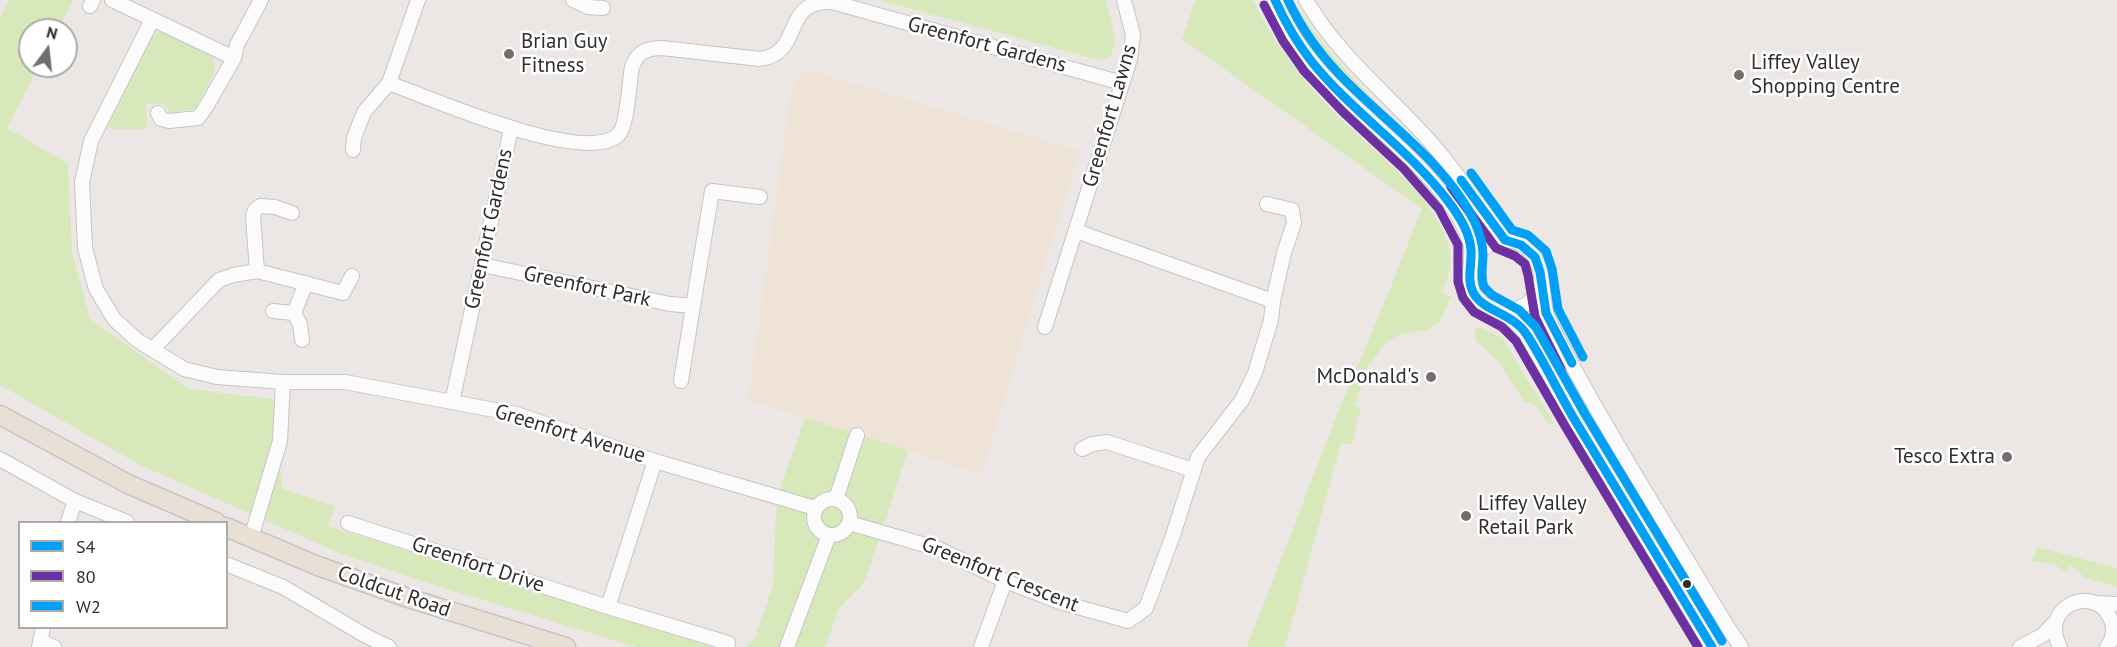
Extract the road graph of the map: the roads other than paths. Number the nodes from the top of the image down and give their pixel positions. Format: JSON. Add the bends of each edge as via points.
{"nodes":[{"id":1,"x":112,"y":0,"type":"edge"},
{"id":2,"x":261,"y":0,"type":"edge"},
{"id":3,"x":418,"y":0,"type":"edge"},
{"id":4,"x":573,"y":0,"type":"edge"},
{"id":5,"x":1124,"y":0,"type":"edge"},
{"id":6,"x":1275,"y":0,"type":"edge"},
{"id":7,"x":1305,"y":0,"type":"edge"},
{"id":8,"x":603,"y":8,"type":"dead end"},
{"id":9,"x":152,"y":20,"type":"junction"},
{"id":10,"x":234,"y":58,"type":"junction"},
{"id":11,"x":389,"y":83,"type":"junction"},
{"id":12,"x":1122,"y":83,"type":"junction"},
{"id":13,"x":158,"y":113,"type":"dead end"},
{"id":14,"x":511,"y":129,"type":"junction"},
{"id":15,"x":353,"y":150,"type":"dead end"},
{"id":16,"x":760,"y":197,"type":"dead end"},
{"id":17,"x":1268,"y":204,"type":"dead end"},
{"id":18,"x":292,"y":213,"type":"dead end"},
{"id":19,"x":1076,"y":231,"type":"junction"},
{"id":20,"x":1505,"y":240,"type":"junction"},
{"id":21,"x":482,"y":265,"type":"junction"},
{"id":22,"x":1470,"y":268,"type":"junction"},
{"id":23,"x":257,"y":271,"type":"junction"},
{"id":24,"x":352,"y":276,"type":"dead end"},
{"id":25,"x":1540,"y":280,"type":"junction"},
{"id":26,"x":306,"y":284,"type":"junction"},
{"id":27,"x":1273,"y":301,"type":"junction"},
{"id":28,"x":693,"y":306,"type":"junction"},
{"id":29,"x":273,"y":311,"type":"dead end"},
{"id":30,"x":1500,"y":312,"type":"junction"},
{"id":31,"x":294,"y":313,"type":"junction"},
{"id":32,"x":1046,"y":327,"type":"dead end"},
{"id":33,"x":302,"y":340,"type":"dead end"},
{"id":34,"x":152,"y":350,"type":"junction"},
{"id":35,"x":681,"y":381,"type":"dead end"},
{"id":36,"x":283,"y":382,"type":"junction"},
{"id":37,"x":452,"y":402,"type":"junction"},
{"id":38,"x":0,"y":415,"type":"edge"},
{"id":39,"x":857,"y":435,"type":"dead end"},
{"id":40,"x":1082,"y":449,"type":"dead end"},
{"id":41,"x":0,"y":459,"type":"edge"},
{"id":42,"x":655,"y":461,"type":"junction"},
{"id":43,"x":1193,"y":470,"type":"junction"},
{"id":44,"x":836,"y":499,"type":"junction"},
{"id":45,"x":75,"y":501,"type":"junction"},
{"id":46,"x":816,"y":508,"type":"junction"},
{"id":47,"x":68,"y":521,"type":"edge"},
{"id":48,"x":125,"y":521,"type":"edge"},
{"id":49,"x":214,"y":521,"type":"edge"},
{"id":50,"x":348,"y":523,"type":"dead end"},
{"id":51,"x":849,"y":523,"type":"junction"},
{"id":52,"x":228,"y":528,"type":"edge"},
{"id":53,"x":829,"y":535,"type":"junction"},
{"id":54,"x":251,"y":538,"type":"junction"},
{"id":55,"x":228,"y":565,"type":"edge"},
{"id":56,"x":1005,"y":581,"type":"junction"},
{"id":57,"x":2094,"y":603,"type":"junction"},
{"id":58,"x":2117,"y":604,"type":"edge"},
{"id":59,"x":608,"y":607,"type":"junction"},
{"id":60,"x":2056,"y":621,"type":"junction"},
{"id":61,"x":2115,"y":630,"type":"edge"},
{"id":62,"x":41,"y":638,"type":"edge"},
{"id":63,"x":365,"y":642,"type":"edge"},
{"id":64,"x":54,"y":647,"type":"edge"},
{"id":65,"x":389,"y":647,"type":"edge"},
{"id":66,"x":566,"y":647,"type":"edge"},
{"id":67,"x":727,"y":647,"type":"edge"},
{"id":68,"x":787,"y":647,"type":"edge"},
{"id":69,"x":981,"y":647,"type":"edge"},
{"id":70,"x":1712,"y":647,"type":"edge"},
{"id":71,"x":1741,"y":647,"type":"edge"},
{"id":72,"x":2020,"y":647,"type":"edge"},
{"id":73,"x":2060,"y":647,"type":"edge"},
{"id":74,"x":2107,"y":647,"type":"edge"}],
"edges":[{"from":1,"to":9,"type":"street"},
{"from":2,"to":10,"type":"street"},
{"from":3,"to":11,"type":"street"},
{"from":4,"to":8,"type":"street"},
{"from":5,"to":12,"type":"street","name":"Greenfort Lawns","via":[[1132,35]]},
{"from":6,"to":22,"type":"street","via":[[1314,63],[1451,204],[1467,234]]},
{"from":7,"to":20,"type":"street","via":[[1329,36],[1428,139]]},
{"from":9,"to":10,"type":"street"},
{"from":9,"to":34,"type":"street","name":"Greenfort Avenue","via":[[91,141],[82,182],[85,248],[96,289],[114,319]]},
{"from":10,"to":13,"type":"street","via":[[198,118],[169,121],[161,119]]},
{"from":11,"to":14,"type":"street"},
{"from":11,"to":15,"type":"street","via":[[364,112]]},
{"from":12,"to":14,"type":"street","name":"Greenfort Gardens","via":[[820,1],[801,11],[783,49],[770,58],[662,48],[641,53],[632,67],[622,129],[605,143],[585,144]]},
{"from":12,"to":19,"type":"street","name":"Greenfort Lawns"},
{"from":14,"to":21,"type":"street","name":"Greenfort Gardens"},
{"from":16,"to":28,"type":"street","via":[[712,191]]},
{"from":17,"to":27,"type":"street","name":"Greenfort Crescent","via":[[1292,210],[1294,223]]},
{"from":18,"to":23,"type":"street","via":[[275,207],[260,206],[255,210]]},
{"from":19,"to":27,"type":"street"},
{"from":19,"to":32,"type":"street","name":"Greenfort Lawns"},
{"from":20,"to":22,"type":"street","via":[[1483,248]]},
{"from":20,"to":25,"type":"street","via":[[1521,244],[1532,253],[1539,264]]},
{"from":21,"to":28,"type":"street","name":"Greenfort Park"},
{"from":21,"to":37,"type":"street","name":"Greenfort Gardens"},
{"from":22,"to":30,"type":"street","via":[[1470,283],[1477,298]]},
{"from":23,"to":26,"type":"street"},
{"from":23,"to":34,"type":"street","via":[[219,280]]},
{"from":24,"to":26,"type":"street","via":[[343,293]]},
{"from":25,"to":30,"type":"street","via":[[1537,293],[1527,304]]},
{"from":25,"to":71,"type":"street","via":[[1554,331]]},
{"from":26,"to":31,"type":"street"},
{"from":27,"to":43,"type":"street","name":"Greenfort Crescent","via":[[1258,362],[1242,400],[1198,457]]},
{"from":28,"to":35,"type":"street"},
{"from":29,"to":31,"type":"street"},
{"from":30,"to":70,"type":"street","via":[[1517,323],[1532,344]]},
{"from":31,"to":33,"type":"street"},
{"from":34,"to":36,"type":"street","name":"Greenfort Avenue","via":[[184,369],[217,377]]},
{"from":36,"to":37,"type":"street","name":"Greenfort Avenue","via":[[345,382]]},
{"from":36,"to":54,"type":"street","via":[[280,441]]},
{"from":37,"to":42,"type":"street","name":"Greenfort Avenue","via":[[516,414]]},
{"from":38,"to":49,"type":"main road","via":[[128,483]]},
{"from":39,"to":44,"type":"street"},
{"from":40,"to":43,"type":"street","via":[[1107,442]]},
{"from":41,"to":45,"type":"street"},
{"from":42,"to":46,"type":"street","name":"Greenfort Avenue"},
{"from":42,"to":59,"type":"street"},
{"from":43,"to":56,"type":"street","name":"Greenfort Crescent","via":[[1146,608],[1128,621]]},
{"from":44,"to":46,"type":"street","via":[[824,500]]},
{"from":44,"to":51,"type":"street","via":[[849,511]]},
{"from":45,"to":47,"type":"street"},
{"from":45,"to":48,"type":"street"},
{"from":46,"to":53,"type":"street","via":[[815,525]]},
{"from":50,"to":59,"type":"street","name":"Greenfort Drive"},
{"from":51,"to":53,"type":"street","via":[[843,531]]},
{"from":51,"to":56,"type":"street","name":"Greenfort Crescent","via":[[939,549]]},
{"from":52,"to":54,"type":"main road","name":"Coldcut Road"},
{"from":53,"to":68,"type":"street"},
{"from":54,"to":66,"type":"main road","name":"Coldcut Road","via":[[405,597]]},
{"from":55,"to":63,"type":"street","via":[[283,587]]},
{"from":56,"to":69,"type":"street"},
{"from":57,"to":58,"type":"street"},
{"from":57,"to":60,"type":"street","via":[[2075,602]]},
{"from":57,"to":61,"type":"street","via":[[2109,614]]},
{"from":59,"to":67,"type":"street","name":"Greenfort Drive","via":[[728,644]]},
{"from":60,"to":72,"type":"street","via":[[2043,635]]},
{"from":60,"to":73,"type":"street"},
{"from":61,"to":74,"type":"street"},
{"from":62,"to":64,"type":"street"},
{"from":63,"to":65,"type":"street"}]}
